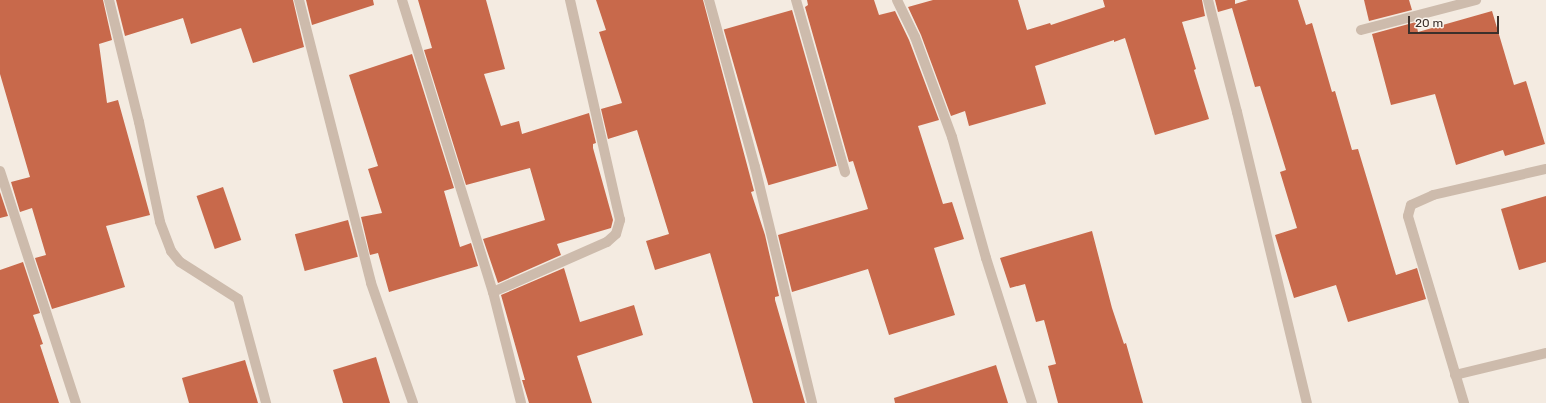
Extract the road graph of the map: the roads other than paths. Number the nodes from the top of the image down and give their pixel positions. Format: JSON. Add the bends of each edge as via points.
{"nodes":[{"id":1,"x":109,"y":0,"type":"edge"},
{"id":2,"x":299,"y":0,"type":"edge"},
{"id":3,"x":402,"y":0,"type":"edge"},
{"id":4,"x":570,"y":0,"type":"edge"},
{"id":5,"x":709,"y":0,"type":"edge"},
{"id":6,"x":796,"y":0,"type":"edge"},
{"id":7,"x":897,"y":0,"type":"edge"},
{"id":8,"x":1208,"y":0,"type":"edge"},
{"id":9,"x":1476,"y":0,"type":"edge"},
{"id":10,"x":1361,"y":30,"type":"dead end"},
{"id":11,"x":1546,"y":169,"type":"edge"},
{"id":12,"x":0,"y":171,"type":"edge"},
{"id":13,"x":845,"y":172,"type":"dead end"},
{"id":14,"x":493,"y":292,"type":"junction"},
{"id":15,"x":1546,"y":353,"type":"edge"},
{"id":16,"x":1455,"y":375,"type":"junction"},
{"id":17,"x":76,"y":403,"type":"edge"},
{"id":18,"x":266,"y":403,"type":"edge"},
{"id":19,"x":413,"y":403,"type":"edge"},
{"id":20,"x":521,"y":403,"type":"edge"},
{"id":21,"x":812,"y":403,"type":"edge"},
{"id":22,"x":1032,"y":403,"type":"edge"},
{"id":23,"x":1306,"y":403,"type":"edge"},
{"id":24,"x":1464,"y":403,"type":"edge"}],
"edges":[{"from":1,"to":18,"type":"street","via":[[160,222],[170,251],[180,262],[238,299]]},
{"from":2,"to":19,"type":"street","via":[[371,283]]},
{"from":3,"to":14,"type":"street"},
{"from":4,"to":14,"type":"street","via":[[620,220],[616,234],[607,242]]},
{"from":5,"to":21,"type":"street","via":[[755,167]]},
{"from":6,"to":13,"type":"street"},
{"from":7,"to":22,"type":"street","via":[[915,37],[952,137],[986,258]]},
{"from":8,"to":23,"type":"street"},
{"from":9,"to":10,"type":"street"},
{"from":11,"to":16,"type":"street","via":[[1433,195],[1411,205],[1408,216]]},
{"from":12,"to":17,"type":"street"},
{"from":14,"to":20,"type":"street"},
{"from":15,"to":16,"type":"street"},
{"from":16,"to":24,"type":"street"}]}
